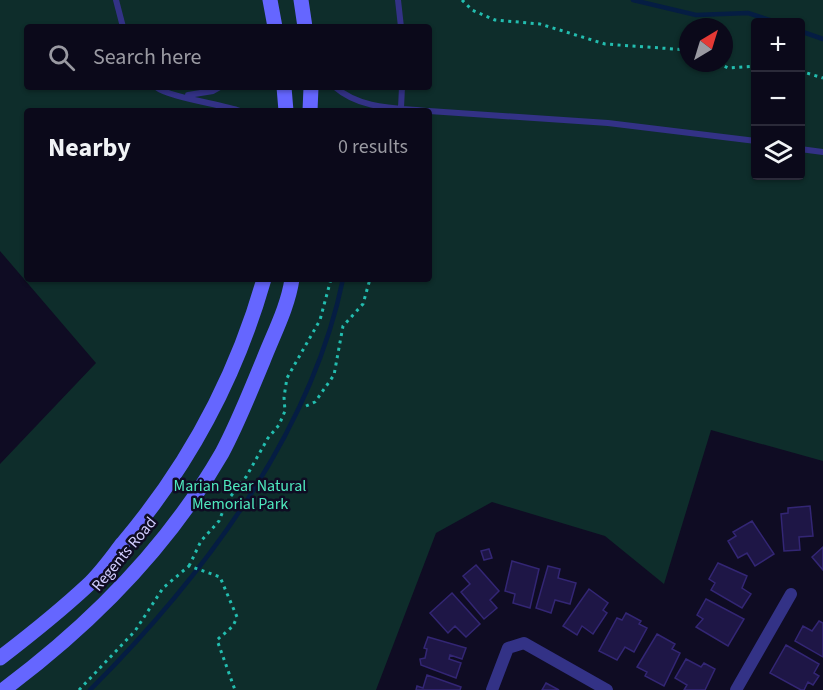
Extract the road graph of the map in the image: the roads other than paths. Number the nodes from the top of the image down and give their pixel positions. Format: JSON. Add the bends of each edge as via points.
{"nodes":[{"id":1,"x":116,"y":0,"type":"edge"},
{"id":2,"x":270,"y":0,"type":"edge"},
{"id":3,"x":301,"y":0,"type":"edge"},
{"id":4,"x":398,"y":0,"type":"edge"},
{"id":5,"x":122,"y":24,"type":"edge"},
{"id":6,"x":274,"y":24,"type":"edge"},
{"id":7,"x":305,"y":24,"type":"edge"},
{"id":8,"x":401,"y":24,"type":"edge"},
{"id":9,"x":159,"y":90,"type":"edge"},
{"id":10,"x":215,"y":90,"type":"edge"},
{"id":11,"x":284,"y":90,"type":"edge"},
{"id":12,"x":311,"y":90,"type":"edge"},
{"id":13,"x":339,"y":90,"type":"edge"},
{"id":14,"x":401,"y":90,"type":"edge"},
{"id":15,"x":184,"y":95,"type":"junction"},
{"id":16,"x":230,"y":108,"type":"edge"},
{"id":17,"x":286,"y":108,"type":"edge"},
{"id":18,"x":310,"y":108,"type":"edge"},
{"id":19,"x":387,"y":108,"type":"edge"},
{"id":20,"x":398,"y":108,"type":"edge"},
{"id":21,"x":432,"y":111,"type":"edge"},
{"id":22,"x":751,"y":140,"type":"edge"},
{"id":23,"x":805,"y":149,"type":"edge"},
{"id":24,"x":823,"y":152,"type":"edge"},
{"id":25,"x":263,"y":282,"type":"edge"},
{"id":26,"x":291,"y":282,"type":"edge"},
{"id":27,"x":790,"y":594,"type":"dead end"},
{"id":28,"x":0,"y":658,"type":"edge"},
{"id":29,"x":3,"y":690,"type":"edge"},
{"id":30,"x":492,"y":690,"type":"edge"},
{"id":31,"x":607,"y":690,"type":"edge"},
{"id":32,"x":736,"y":690,"type":"edge"}],
"edges":[{"from":1,"to":5,"type":"lane"},
{"from":2,"to":6,"type":"main road"},
{"from":3,"to":7,"type":"main road"},
{"from":4,"to":8,"type":"lane"},
{"from":9,"to":15,"type":"lane","via":[[164,94]]},
{"from":10,"to":15,"type":"lane"},
{"from":11,"to":17,"type":"main road"},
{"from":12,"to":18,"type":"main road"},
{"from":13,"to":19,"type":"lane","via":[[365,104]]},
{"from":14,"to":20,"type":"lane"},
{"from":15,"to":16,"type":"lane"},
{"from":21,"to":22,"type":"lane","via":[[608,123]]},
{"from":23,"to":24,"type":"lane"},
{"from":25,"to":28,"type":"main road","name":"Regents Road","via":[[250,327],[221,395],[148,514],[90,584]]},
{"from":26,"to":29,"type":"main road","name":"Regents Road","via":[[245,406],[221,453],[170,528],[108,602]]},
{"from":27,"to":32,"type":"street"},
{"from":30,"to":31,"type":"street","via":[[508,648],[524,643]]}]}
